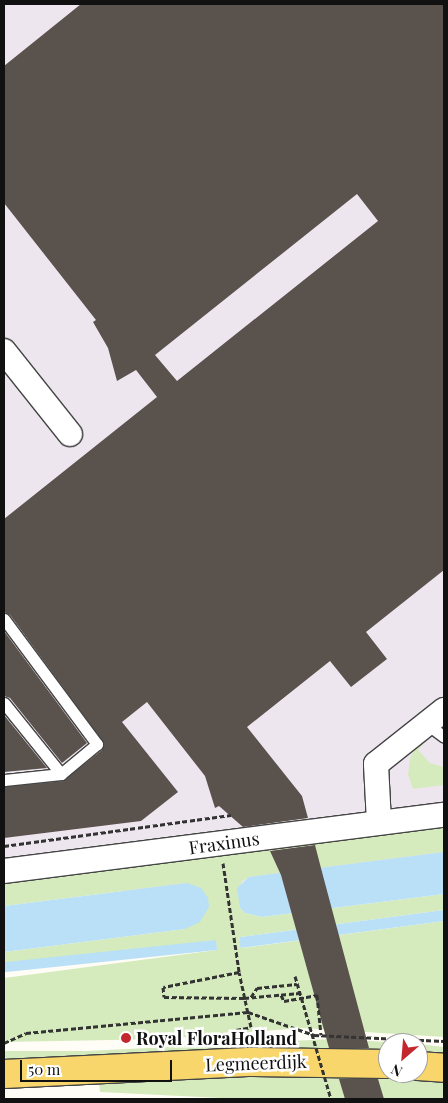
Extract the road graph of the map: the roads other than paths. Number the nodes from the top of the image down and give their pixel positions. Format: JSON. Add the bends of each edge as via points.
{"nodes":[{"id":1,"x":4,"y":351,"type":"edge"},
{"id":2,"x":70,"y":434,"type":"dead end"},
{"id":3,"x":4,"y":620,"type":"edge"},
{"id":4,"x":4,"y":703,"type":"edge"},
{"id":5,"x":438,"y":724,"type":"edge"},
{"id":6,"x":61,"y":774,"type":"junction"},
{"id":7,"x":4,"y":780,"type":"edge"},
{"id":8,"x":444,"y":815,"type":"edge"},
{"id":9,"x":379,"y":822,"type":"junction"},
{"id":10,"x":4,"y":871,"type":"edge"},
{"id":11,"x":378,"y":1064,"type":"edge"},
{"id":12,"x":428,"y":1067,"type":"edge"},
{"id":13,"x":444,"y":1068,"type":"edge"},
{"id":14,"x":4,"y":1074,"type":"edge"}],
"edges":[{"from":1,"to":2,"type":"street"},
{"from":3,"to":6,"type":"lane","via":[[97,744]]},
{"from":4,"to":6,"type":"lane"},
{"from":5,"to":9,"type":"street","via":[[376,764]]},
{"from":6,"to":7,"type":"lane"},
{"from":8,"to":9,"type":"street","name":"Fraxinus"},
{"from":9,"to":10,"type":"street","name":"Fraxinus"},
{"from":11,"to":14,"type":"main road","name":"Legmeerdijk","via":[[253,1062]]},
{"from":12,"to":13,"type":"main road"}]}
